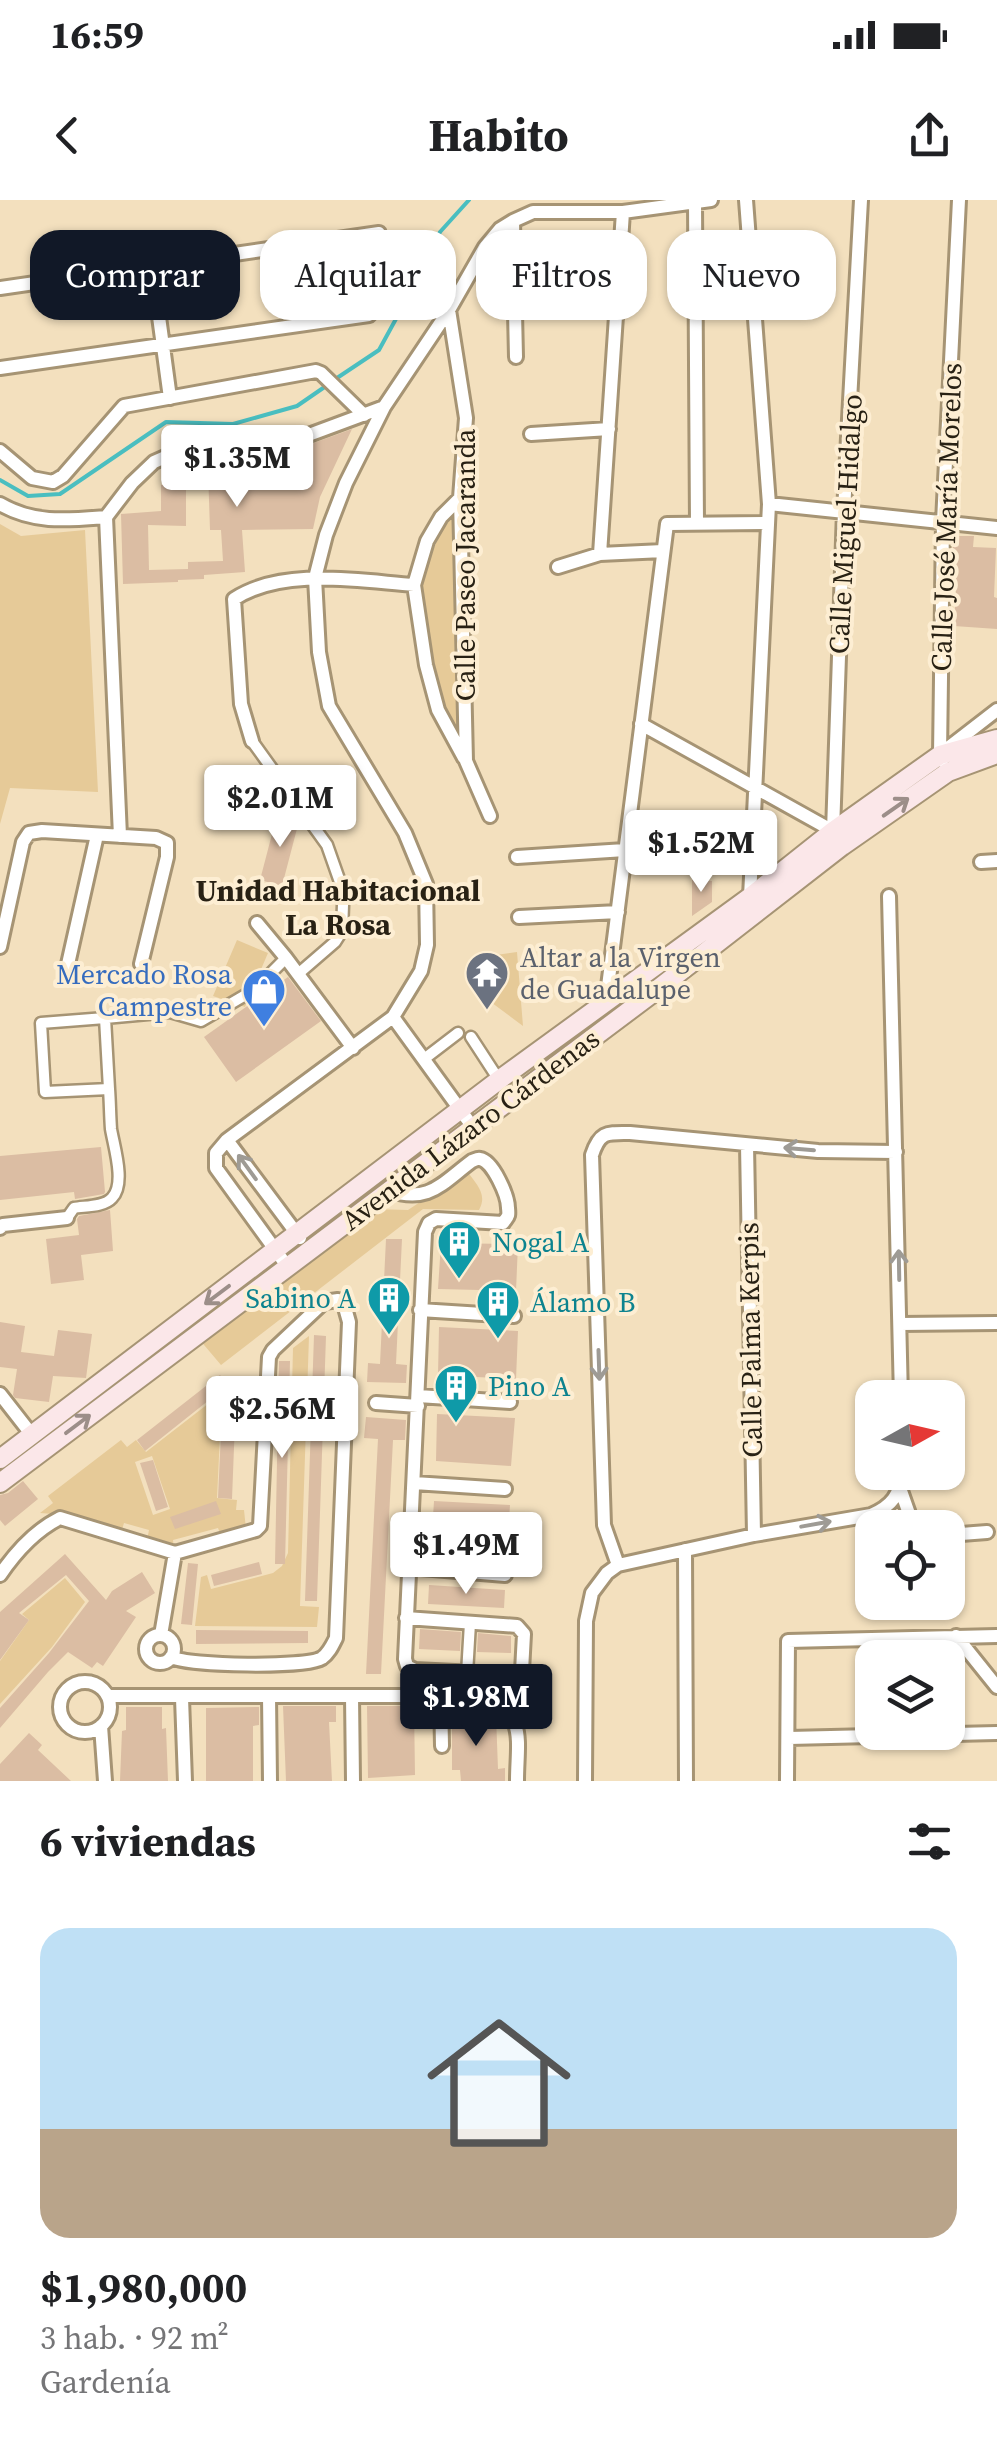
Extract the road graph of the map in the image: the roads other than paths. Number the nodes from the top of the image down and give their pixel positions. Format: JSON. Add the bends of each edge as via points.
{"nodes":[{"id":1,"x":711,"y":200,"type":"edge"},
{"id":2,"x":746,"y":200,"type":"edge"},
{"id":3,"x":861,"y":200,"type":"edge"},
{"id":4,"x":958,"y":200,"type":"edge"},
{"id":5,"x":695,"y":202,"type":"edge"},
{"id":6,"x":623,"y":212,"type":"junction"},
{"id":7,"x":513,"y":221,"type":"junction"},
{"id":8,"x":30,"y":283,"type":"edge"},
{"id":9,"x":0,"y":288,"type":"edge"},
{"id":10,"x":456,"y":299,"type":"edge"},
{"id":11,"x":159,"y":320,"type":"edge"},
{"id":12,"x":336,"y":320,"type":"edge"},
{"id":13,"x":443,"y":320,"type":"edge"},
{"id":14,"x":451,"y":320,"type":"edge"},
{"id":15,"x":162,"y":346,"type":"junction"},
{"id":16,"x":516,"y":357,"type":"dead end"},
{"id":17,"x":0,"y":368,"type":"edge"},
{"id":18,"x":170,"y":398,"type":"junction"},
{"id":19,"x":384,"y":407,"type":"junction"},
{"id":20,"x":364,"y":415,"type":"junction"},
{"id":21,"x":608,"y":430,"type":"junction"},
{"id":22,"x":531,"y":434,"type":"dead end"},
{"id":23,"x":0,"y":451,"type":"edge"},
{"id":24,"x":460,"y":498,"type":"junction"},
{"id":25,"x":0,"y":504,"type":"edge"},
{"id":26,"x":769,"y":504,"type":"junction"},
{"id":27,"x":844,"y":510,"type":"junction"},
{"id":28,"x":106,"y":517,"type":"junction"},
{"id":29,"x":943,"y":522,"type":"junction"},
{"id":30,"x":697,"y":524,"type":"junction"},
{"id":31,"x":768,"y":524,"type":"junction"},
{"id":32,"x":997,"y":528,"type":"edge"},
{"id":33,"x":664,"y":550,"type":"junction"},
{"id":34,"x":600,"y":554,"type":"junction"},
{"id":35,"x":558,"y":567,"type":"dead end"},
{"id":36,"x":315,"y":578,"type":"junction"},
{"id":37,"x":414,"y":585,"type":"junction"},
{"id":38,"x":997,"y":710,"type":"edge"},
{"id":39,"x":641,"y":724,"type":"junction"},
{"id":40,"x":997,"y":739,"type":"edge"},
{"id":41,"x":252,"y":741,"type":"joint"},
{"id":42,"x":997,"y":754,"type":"edge"},
{"id":43,"x":466,"y":761,"type":"junction"},
{"id":44,"x":944,"y":764,"type":"junction"},
{"id":45,"x":756,"y":787,"type":"junction"},
{"id":46,"x":490,"y":816,"type":"dead end"},
{"id":47,"x":97,"y":834,"type":"junction"},
{"id":48,"x":120,"y":836,"type":"junction"},
{"id":49,"x":838,"y":838,"type":"junction"},
{"id":50,"x":625,"y":850,"type":"junction"},
{"id":51,"x":517,"y":857,"type":"dead end"},
{"id":52,"x":997,"y":861,"type":"edge"},
{"id":53,"x":981,"y":862,"type":"dead end"},
{"id":54,"x":890,"y":896,"type":"dead end"},
{"id":55,"x":750,"y":897,"type":"junction"},
{"id":56,"x":618,"y":912,"type":"junction"},
{"id":57,"x":519,"y":918,"type":"dead end"},
{"id":58,"x":257,"y":924,"type":"dead end"},
{"id":59,"x":0,"y":947,"type":"edge"},
{"id":60,"x":286,"y":958,"type":"junction"},
{"id":61,"x":142,"y":964,"type":"dead end"},
{"id":62,"x":66,"y":973,"type":"dead end"},
{"id":63,"x":298,"y":974,"type":"junction"},
{"id":64,"x":606,"y":1002,"type":"junction"},
{"id":65,"x":393,"y":1017,"type":"junction"},
{"id":66,"x":104,"y":1018,"type":"junction"},
{"id":67,"x":458,"y":1033,"type":"dead end"},
{"id":68,"x":471,"y":1037,"type":"dead end"},
{"id":69,"x":353,"y":1048,"type":"junction"},
{"id":70,"x":424,"y":1059,"type":"junction"},
{"id":71,"x":498,"y":1080,"type":"junction"},
{"id":72,"x":109,"y":1089,"type":"junction"},
{"id":73,"x":460,"y":1109,"type":"junction"},
{"id":74,"x":472,"y":1126,"type":"junction"},
{"id":75,"x":227,"y":1140,"type":"junction"},
{"id":76,"x":747,"y":1145,"type":"junction"},
{"id":77,"x":896,"y":1152,"type":"junction"},
{"id":78,"x":388,"y":1190,"type":"junction"},
{"id":79,"x":67,"y":1218,"type":"joint"},
{"id":80,"x":0,"y":1228,"type":"edge"},
{"id":81,"x":297,"y":1234,"type":"junction"},
{"id":82,"x":308,"y":1250,"type":"junction"},
{"id":83,"x":281,"y":1258,"type":"junction"},
{"id":84,"x":420,"y":1310,"type":"junction"},
{"id":85,"x":514,"y":1316,"type":"dead end"},
{"id":86,"x":997,"y":1323,"type":"edge"},
{"id":87,"x":900,"y":1324,"type":"junction"},
{"id":88,"x":901,"y":1380,"type":"edge"},
{"id":89,"x":0,"y":1394,"type":"edge"},
{"id":90,"x":418,"y":1401,"type":"junction"},
{"id":91,"x":510,"y":1402,"type":"dead end"},
{"id":92,"x":376,"y":1404,"type":"dead end"},
{"id":93,"x":32,"y":1435,"type":"junction"},
{"id":94,"x":0,"y":1460,"type":"edge"},
{"id":95,"x":0,"y":1483,"type":"edge"},
{"id":96,"x":414,"y":1483,"type":"junction"},
{"id":97,"x":505,"y":1489,"type":"dead end"},
{"id":98,"x":899,"y":1490,"type":"edge"},
{"id":99,"x":987,"y":1532,"type":"dead end"},
{"id":100,"x":754,"y":1534,"type":"junction"},
{"id":101,"x":965,"y":1534,"type":"edge"},
{"id":102,"x":685,"y":1550,"type":"junction"},
{"id":103,"x":175,"y":1552,"type":"junction"},
{"id":104,"x":618,"y":1564,"type":"junction"},
{"id":105,"x":410,"y":1566,"type":"junction"},
{"id":106,"x":0,"y":1575,"type":"edge"},
{"id":107,"x":505,"y":1575,"type":"dead end"},
{"id":108,"x":406,"y":1618,"type":"junction"},
{"id":109,"x":470,"y":1622,"type":"junction"},
{"id":110,"x":161,"y":1635,"type":"junction"},
{"id":111,"x":956,"y":1636,"type":"junction"},
{"id":112,"x":997,"y":1636,"type":"edge"},
{"id":113,"x":171,"y":1657,"type":"junction"},
{"id":114,"x":467,"y":1674,"type":"junction"},
{"id":115,"x":997,"y":1687,"type":"edge"},
{"id":116,"x":441,"y":1694,"type":"junction"},
{"id":117,"x":108,"y":1696,"type":"junction"},
{"id":118,"x":269,"y":1696,"type":"junction"},
{"id":119,"x":352,"y":1696,"type":"junction"},
{"id":120,"x":182,"y":1698,"type":"junction"},
{"id":121,"x":101,"y":1726,"type":"junction"},
{"id":122,"x":997,"y":1733,"type":"edge"},
{"id":123,"x":789,"y":1738,"type":"junction"},
{"id":124,"x":442,"y":1746,"type":"dead end"},
{"id":125,"x":105,"y":1781,"type":"edge"},
{"id":126,"x":185,"y":1781,"type":"edge"},
{"id":127,"x":270,"y":1781,"type":"edge"},
{"id":128,"x":353,"y":1781,"type":"edge"},
{"id":129,"x":517,"y":1781,"type":"edge"},
{"id":130,"x":584,"y":1781,"type":"edge"},
{"id":131,"x":686,"y":1781,"type":"edge"},
{"id":132,"x":787,"y":1781,"type":"edge"}],
"edges":[{"from":1,"to":5,"type":"street"},
{"from":2,"to":26,"type":"street"},
{"from":3,"to":27,"type":"street","name":"Calle Miguel Hidalgo"},
{"from":4,"to":29,"type":"street","name":"Calle José María Morelos"},
{"from":5,"to":6,"type":"street"},
{"from":5,"to":30,"type":"street"},
{"from":6,"to":7,"type":"street","via":[[554,210]]},
{"from":6,"to":21,"type":"street"},
{"from":7,"to":10,"type":"street","via":[[485,246]]},
{"from":7,"to":16,"type":"street"},
{"from":8,"to":9,"type":"street"},
{"from":11,"to":15,"type":"street"},
{"from":12,"to":15,"type":"street"},
{"from":13,"to":19,"type":"street"},
{"from":14,"to":24,"type":"street","name":"Calle Paseo Jacaranda","via":[[466,418]]},
{"from":15,"to":17,"type":"street"},
{"from":15,"to":18,"type":"street"},
{"from":18,"to":20,"type":"street","via":[[316,372]]},
{"from":18,"to":23,"type":"street","via":[[124,406],[53,482],[32,478]]},
{"from":19,"to":20,"type":"street"},
{"from":19,"to":36,"type":"street","via":[[346,483]]},
{"from":20,"to":28,"type":"street","via":[[271,449],[172,454],[154,462]]},
{"from":21,"to":22,"type":"street"},
{"from":21,"to":34,"type":"street"},
{"from":24,"to":37,"type":"street","via":[[428,541]]},
{"from":24,"to":43,"type":"street","name":"Calle Paseo Jacaranda"},
{"from":25,"to":28,"type":"street","via":[[51,521]]},
{"from":26,"to":27,"type":"street"},
{"from":26,"to":31,"type":"street"},
{"from":27,"to":29,"type":"street"},
{"from":27,"to":49,"type":"street","name":"Calle Miguel Hidalgo"},
{"from":28,"to":48,"type":"street"},
{"from":29,"to":32,"type":"street"},
{"from":29,"to":44,"type":"street","name":"Calle José María Morelos"},
{"from":30,"to":31,"type":"street"},
{"from":30,"to":33,"type":"street","via":[[667,524]]},
{"from":31,"to":45,"type":"street"},
{"from":33,"to":34,"type":"street"},
{"from":33,"to":39,"type":"street"},
{"from":34,"to":35,"type":"street"},
{"from":36,"to":37,"type":"street"},
{"from":36,"to":41,"type":"street","via":[[234,599],[242,704]]},
{"from":36,"to":65,"type":"street","via":[[329,706],[405,833],[426,884],[421,971]]},
{"from":37,"to":43,"type":"street","via":[[438,710]]},
{"from":38,"to":44,"type":"street"},
{"from":39,"to":45,"type":"street"},
{"from":39,"to":50,"type":"street"},
{"from":40,"to":44,"type":"main road","name":"Avenida Lázaro Cárdenas"},
{"from":41,"to":63,"type":"street","via":[[327,846],[340,882],[342,932]]},
{"from":42,"to":44,"type":"main road","name":"Avenida Lázaro Cárdenas"},
{"from":43,"to":46,"type":"street","name":"Calle Paseo Jacaranda"},
{"from":44,"to":49,"type":"main road","name":"Avenida Lázaro Cárdenas"},
{"from":45,"to":49,"type":"street"},
{"from":45,"to":55,"type":"street"},
{"from":47,"to":48,"type":"street"},
{"from":47,"to":59,"type":"street","via":[[29,833]]},
{"from":47,"to":62,"type":"street"},
{"from":48,"to":61,"type":"street","via":[[167,843]]},
{"from":49,"to":55,"type":"main road","name":"Avenida Lázaro Cárdenas"},
{"from":49,"to":74,"type":"main road","name":"Avenida Lázaro Cárdenas","via":[[654,992]]},
{"from":50,"to":51,"type":"street"},
{"from":50,"to":56,"type":"street"},
{"from":52,"to":53,"type":"street"},
{"from":54,"to":77,"type":"street"},
{"from":55,"to":64,"type":"main road","name":"Avenida Lázaro Cárdenas"},
{"from":56,"to":57,"type":"street"},
{"from":56,"to":64,"type":"street"},
{"from":58,"to":60,"type":"street"},
{"from":60,"to":63,"type":"street"},
{"from":60,"to":66,"type":"street","via":[[254,990],[200,1021],[170,1012]]},
{"from":63,"to":69,"type":"street"},
{"from":64,"to":71,"type":"main road","name":"Avenida Lázaro Cárdenas"},
{"from":65,"to":69,"type":"street"},
{"from":65,"to":70,"type":"street"},
{"from":66,"to":72,"type":"street"},
{"from":66,"to":72,"type":"street","via":[[41,1023],[45,1092]]},
{"from":67,"to":70,"type":"street"},
{"from":68,"to":71,"type":"street"},
{"from":69,"to":75,"type":"street"},
{"from":70,"to":73,"type":"street"},
{"from":71,"to":73,"type":"main road","name":"Avenida Lázaro Cárdenas"},
{"from":72,"to":79,"type":"street","via":[[118,1188],[105,1203],[74,1208]]},
{"from":73,"to":74,"type":"street"},
{"from":73,"to":81,"type":"main road","name":"Avenida Lázaro Cárdenas"},
{"from":74,"to":78,"type":"main road","name":"Avenida Lázaro Cárdenas"},
{"from":81,"to":75,"type":"street","one_way":true},
{"from":75,"to":83,"type":"street","via":[[216,1153],[216,1168]]},
{"from":77,"to":76,"type":"street","one_way":true},
{"from":76,"to":100,"type":"street","name":"Calle Palma Kerpis"},
{"from":76,"to":104,"type":"street","one_way":true,"via":[[608,1133],[592,1155],[604,1525]]},
{"from":87,"to":77,"type":"street","one_way":true},
{"from":78,"to":82,"type":"main road","name":"Avenida Lázaro Cárdenas"},
{"from":78,"to":84,"type":"street","via":[[421,1196],[480,1159],[504,1189],[503,1224],[436,1220],[427,1226]]},
{"from":79,"to":80,"type":"street"},
{"from":81,"to":82,"type":"street"},
{"from":81,"to":83,"type":"main road","name":"Avenida Lázaro Cárdenas"},
{"from":82,"to":83,"type":"main road","name":"Avenida Lázaro Cárdenas"},
{"from":83,"to":93,"type":"main road","name":"Avenida Lázaro Cárdenas","one_way":true},
{"from":95,"to":83,"type":"main road","name":"Avenida Lázaro Cárdenas","one_way":true},
{"from":84,"to":85,"type":"street"},
{"from":84,"to":90,"type":"street"},
{"from":86,"to":87,"type":"street"},
{"from":87,"to":88,"type":"street"},
{"from":89,"to":93,"type":"street"},
{"from":90,"to":91,"type":"street"},
{"from":90,"to":92,"type":"street"},
{"from":90,"to":96,"type":"street"},
{"from":93,"to":94,"type":"main road","name":"Avenida Lázaro Cárdenas"},
{"from":96,"to":97,"type":"street"},
{"from":96,"to":105,"type":"street"},
{"from":100,"to":98,"type":"street","one_way":true,"via":[[871,1514],[887,1508]]},
{"from":99,"to":101,"type":"street"},
{"from":100,"to":102,"type":"street"},
{"from":102,"to":104,"type":"street"},
{"from":102,"to":131,"type":"street"},
{"from":103,"to":106,"type":"street","via":[[60,1518]]},
{"from":103,"to":110,"type":"street"},
{"from":103,"to":113,"type":"street","via":[[260,1526],[270,1357],[324,1302],[338,1300],[349,1322],[336,1638],[320,1660],[300,1664]]},
{"from":104,"to":130,"type":"street","via":[[592,1593],[586,1620]]},
{"from":105,"to":107,"type":"street"},
{"from":105,"to":108,"type":"street"},
{"from":108,"to":109,"type":"street"},
{"from":108,"to":114,"type":"street","via":[[407,1666]]},
{"from":109,"to":114,"type":"street"},
{"from":109,"to":114,"type":"street","via":[[521,1629],[523,1666],[516,1675]]},
{"from":110,"to":113,"type":"street","via":[[172,1643]]},
{"from":110,"to":113,"type":"street","via":[[149,1640],[146,1652],[160,1663]]},
{"from":111,"to":112,"type":"street"},
{"from":111,"to":115,"type":"street"},
{"from":111,"to":123,"type":"street","via":[[788,1641]]},
{"from":116,"to":119,"type":"street"},
{"from":116,"to":124,"type":"street"},
{"from":116,"to":129,"type":"street","via":[[504,1704],[517,1732]]},
{"from":117,"to":120,"type":"street"},
{"from":117,"to":121,"type":"street","via":[[110,1712]]},
{"from":117,"to":121,"type":"street","via":[[88,1682],[72,1685],[62,1698],[71,1728],[87,1732]]},
{"from":118,"to":119,"type":"street"},
{"from":118,"to":120,"type":"street"},
{"from":118,"to":127,"type":"street"},
{"from":119,"to":128,"type":"street"},
{"from":120,"to":126,"type":"street"},
{"from":121,"to":125,"type":"street"},
{"from":122,"to":123,"type":"street"},
{"from":123,"to":132,"type":"street"}]}
